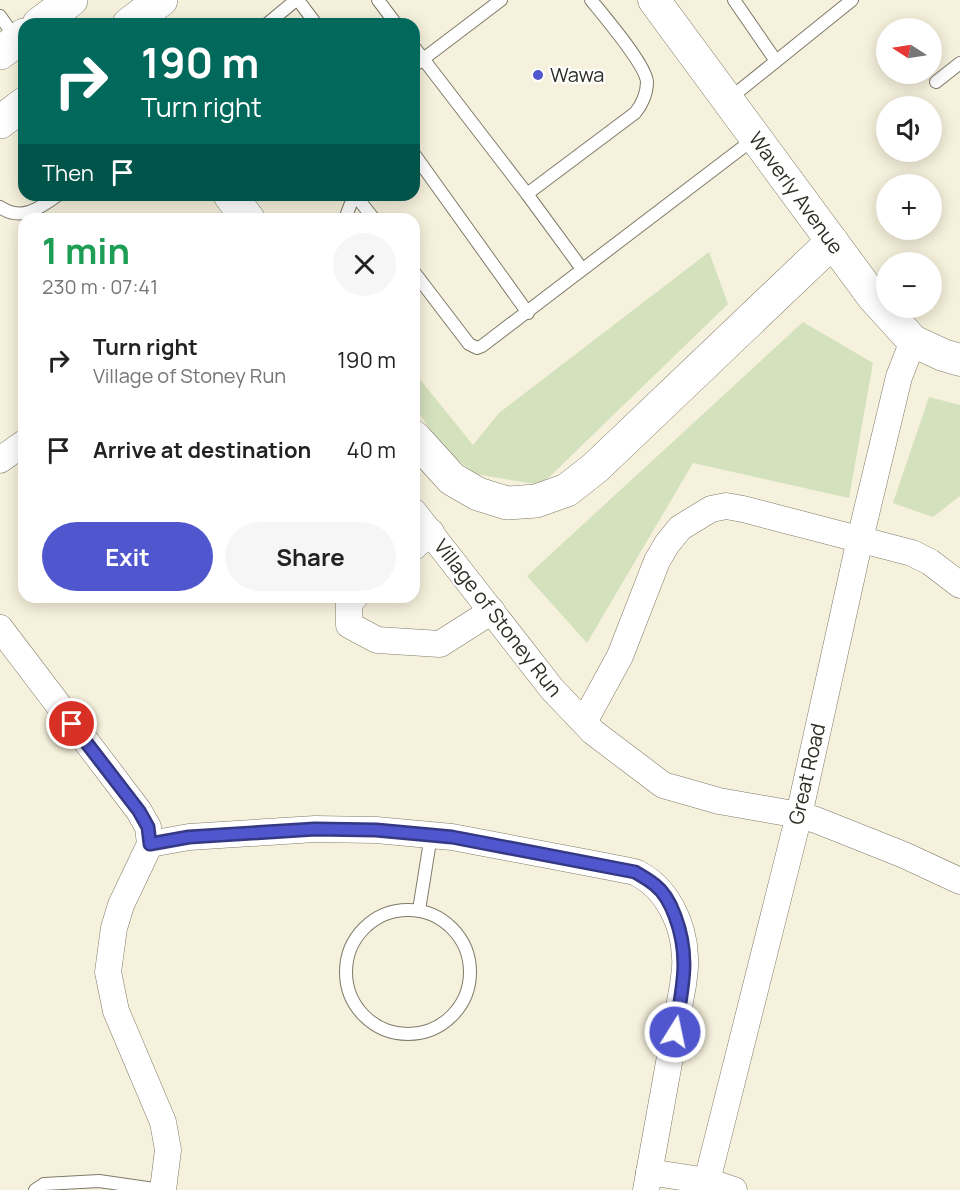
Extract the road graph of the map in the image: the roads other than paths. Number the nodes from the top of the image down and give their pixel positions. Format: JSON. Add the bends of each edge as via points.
{"nodes":[{"id":1,"x":71,"y":0,"type":"edge"},
{"id":2,"x":161,"y":0,"type":"edge"},
{"id":3,"x":297,"y":0,"type":"edge"},
{"id":4,"x":378,"y":0,"type":"edge"},
{"id":5,"x":501,"y":0,"type":"edge"},
{"id":6,"x":591,"y":0,"type":"edge"},
{"id":7,"x":654,"y":0,"type":"edge"},
{"id":8,"x":734,"y":0,"type":"edge"},
{"id":9,"x":852,"y":0,"type":"edge"},
{"id":10,"x":42,"y":18,"type":"edge"},
{"id":11,"x":137,"y":18,"type":"edge"},
{"id":12,"x":274,"y":18,"type":"edge"},
{"id":13,"x":311,"y":18,"type":"edge"},
{"id":14,"x":392,"y":18,"type":"edge"},
{"id":15,"x":420,"y":61,"type":"edge"},
{"id":16,"x":776,"y":61,"type":"junction"},
{"id":17,"x":420,"y":63,"type":"edge"},
{"id":18,"x":960,"y":63,"type":"edge"},
{"id":19,"x":942,"y":77,"type":"edge"},
{"id":20,"x":728,"y":100,"type":"junction"},
{"id":21,"x":18,"y":108,"type":"edge"},
{"id":22,"x":0,"y":122,"type":"edge"},
{"id":23,"x":755,"y":138,"type":"junction"},
{"id":24,"x":420,"y":162,"type":"edge"},
{"id":25,"x":527,"y":194,"type":"junction"},
{"id":26,"x":49,"y":201,"type":"edge"},
{"id":27,"x":235,"y":201,"type":"edge"},
{"id":28,"x":359,"y":201,"type":"edge"},
{"id":29,"x":0,"y":207,"type":"edge"},
{"id":30,"x":18,"y":213,"type":"edge"},
{"id":31,"x":26,"y":213,"type":"edge"},
{"id":32,"x":244,"y":213,"type":"edge"},
{"id":33,"x":369,"y":213,"type":"edge"},
{"id":34,"x":832,"y":242,"type":"junction"},
{"id":35,"x":582,"y":269,"type":"junction"},
{"id":36,"x":420,"y":280,"type":"edge"},
{"id":37,"x":528,"y":313,"type":"junction"},
{"id":38,"x":913,"y":341,"type":"junction"},
{"id":39,"x":960,"y":360,"type":"edge"},
{"id":40,"x":420,"y":444,"type":"edge"},
{"id":41,"x":18,"y":447,"type":"edge"},
{"id":42,"x":0,"y":460,"type":"edge"},
{"id":43,"x":860,"y":539,"type":"junction"},
{"id":44,"x":423,"y":540,"type":"edge"},
{"id":45,"x":960,"y":585,"type":"edge"},
{"id":46,"x":349,"y":603,"type":"edge"},
{"id":47,"x":492,"y":611,"type":"junction"},
{"id":48,"x":0,"y":628,"type":"edge"},
{"id":49,"x":584,"y":722,"type":"junction"},
{"id":50,"x":799,"y":815,"type":"junction"},
{"id":51,"x":430,"y":835,"type":"junction"},
{"id":52,"x":150,"y":844,"type":"junction"},
{"id":53,"x":960,"y":881,"type":"edge"},
{"id":54,"x":419,"y":910,"type":"junction"},
{"id":55,"x":707,"y":1180,"type":"junction"},
{"id":56,"x":647,"y":1181,"type":"edge"},
{"id":57,"x":36,"y":1190,"type":"edge"},
{"id":58,"x":162,"y":1190,"type":"edge"},
{"id":59,"x":734,"y":1190,"type":"edge"}],
"edges":[{"from":1,"to":10,"type":"highway"},
{"from":2,"to":11,"type":"highway"},
{"from":3,"to":12,"type":"lane"},
{"from":3,"to":13,"type":"lane"},
{"from":4,"to":14,"type":"lane"},
{"from":5,"to":15,"type":"lane"},
{"from":6,"to":25,"type":"lane","via":[[641,67],[646,91],[635,113]]},
{"from":7,"to":20,"type":"street","name":"Waverly Avenue"},
{"from":8,"to":16,"type":"lane"},
{"from":9,"to":16,"type":"lane"},
{"from":16,"to":20,"type":"lane"},
{"from":17,"to":25,"type":"lane"},
{"from":18,"to":19,"type":"lane"},
{"from":20,"to":23,"type":"street","name":"Waverly Avenue"},
{"from":21,"to":22,"type":"highway"},
{"from":23,"to":34,"type":"street","name":"Waverly Avenue"},
{"from":23,"to":35,"type":"lane"},
{"from":24,"to":37,"type":"lane"},
{"from":25,"to":35,"type":"lane"},
{"from":26,"to":31,"type":"lane"},
{"from":27,"to":32,"type":"highway"},
{"from":28,"to":33,"type":"lane"},
{"from":29,"to":30,"type":"lane"},
{"from":34,"to":38,"type":"street","name":"Waverly Avenue","via":[[873,297]]},
{"from":34,"to":40,"type":"highway","via":[[595,468],[567,490],[536,501],[507,503],[478,494],[452,479]]},
{"from":35,"to":37,"type":"lane"},
{"from":36,"to":37,"type":"lane","via":[[473,347],[482,346]]},
{"from":38,"to":39,"type":"street","name":"Waverly Avenue"},
{"from":38,"to":43,"type":"street","name":"Great Road","via":[[899,377]]},
{"from":41,"to":42,"type":"street"},
{"from":43,"to":45,"type":"street","via":[[912,553]]},
{"from":43,"to":49,"type":"street","via":[[726,506],[711,509],[680,528],[657,561],[620,656]]},
{"from":43,"to":50,"type":"street","name":"Great Road"},
{"from":44,"to":47,"type":"street","name":"Village of Stoney Run"},
{"from":46,"to":47,"type":"street","via":[[349,625],[377,640],[440,644]]},
{"from":47,"to":49,"type":"street","name":"Village of Stoney Run","via":[[552,689]]},
{"from":48,"to":52,"type":"street","via":[[139,811],[148,827]]},
{"from":49,"to":50,"type":"street","name":"Village of Stoney Run","via":[[663,786],[730,804]]},
{"from":50,"to":53,"type":"street","name":"Village of Stoney Run"},
{"from":50,"to":55,"type":"street","name":"Great Road"},
{"from":51,"to":52,"type":"street","via":[[315,829],[189,837]]},
{"from":51,"to":54,"type":"lane"},
{"from":51,"to":56,"type":"street","via":[[635,872],[656,885],[671,906],[685,957],[683,985]]},
{"from":52,"to":58,"type":"street","via":[[121,905],[108,972],[116,1011],[163,1122],[168,1150]]},
{"from":54,"to":54,"type":"lane","via":[[397,910],[377,918],[362,930],[345,966],[354,1005],[366,1020],[403,1035],[423,1034],[456,1013],[467,994],[470,972],[467,951],[456,932],[440,918]]},
{"from":55,"to":56,"type":"street"},
{"from":55,"to":59,"type":"street"},
{"from":57,"to":58,"type":"lane","via":[[44,1184],[99,1181]]}]}
